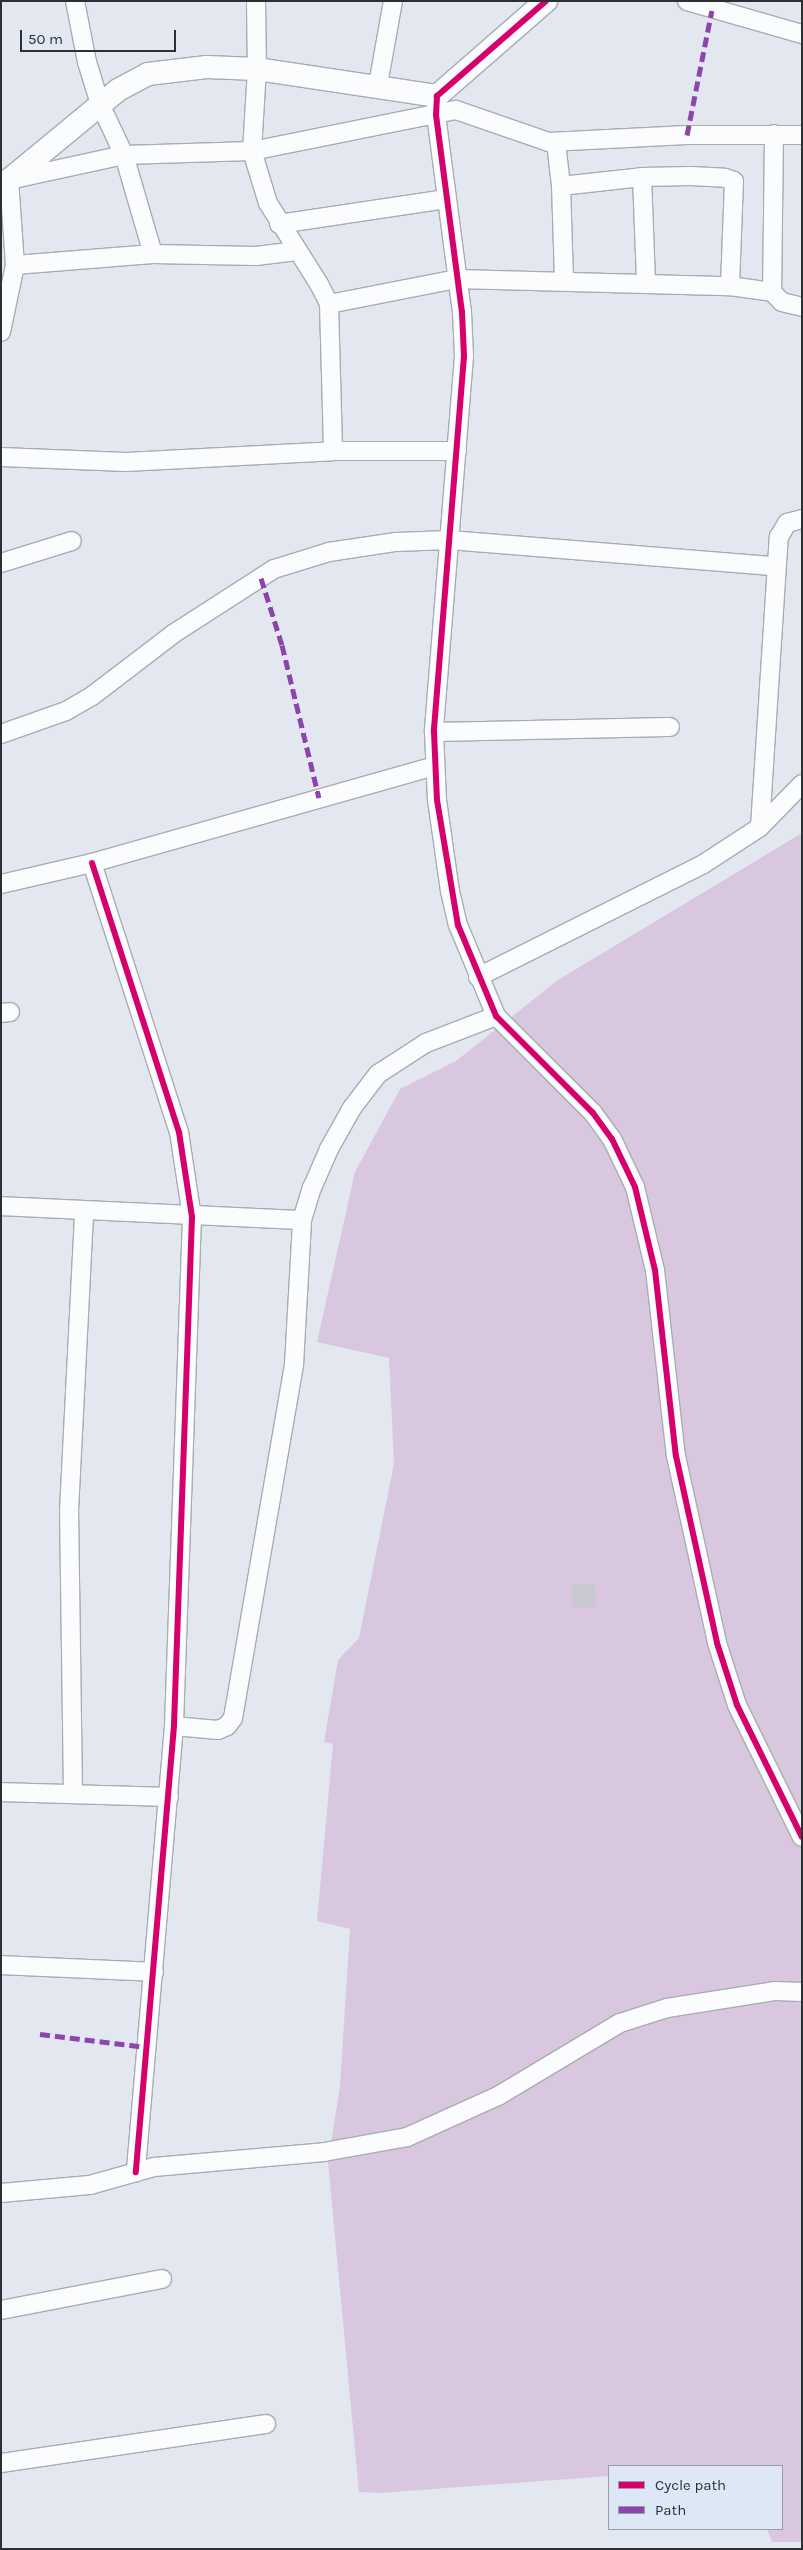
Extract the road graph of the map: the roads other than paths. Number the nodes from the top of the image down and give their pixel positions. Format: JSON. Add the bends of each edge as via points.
{"nodes":[{"id":1,"x":75,"y":1,"type":"edge"},
{"id":2,"x":256,"y":1,"type":"edge"},
{"id":3,"x":393,"y":1,"type":"edge"},
{"id":4,"x":546,"y":1,"type":"edge"},
{"id":5,"x":687,"y":1,"type":"edge"},
{"id":6,"x":802,"y":34,"type":"edge"},
{"id":7,"x":257,"y":69,"type":"junction"},
{"id":8,"x":378,"y":85,"type":"junction"},
{"id":9,"x":100,"y":104,"type":"junction"},
{"id":10,"x":437,"y":106,"type":"junction"},
{"id":11,"x":774,"y":134,"type":"junction"},
{"id":12,"x":802,"y":135,"type":"edge"},
{"id":13,"x":556,"y":142,"type":"junction"},
{"id":14,"x":252,"y":151,"type":"junction"},
{"id":15,"x":124,"y":154,"type":"junction"},
{"id":16,"x":642,"y":177,"type":"junction"},
{"id":17,"x":5,"y":182,"type":"edge"},
{"id":18,"x":561,"y":186,"type":"junction"},
{"id":19,"x":446,"y":199,"type":"junction"},
{"id":20,"x":279,"y":224,"type":"junction"},
{"id":21,"x":298,"y":251,"type":"junction"},
{"id":22,"x":153,"y":254,"type":"junction"},
{"id":23,"x":15,"y":265,"type":"junction"},
{"id":24,"x":457,"y":279,"type":"junction"},
{"id":25,"x":564,"y":280,"type":"junction"},
{"id":26,"x":646,"y":283,"type":"junction"},
{"id":27,"x":730,"y":286,"type":"junction"},
{"id":28,"x":772,"y":292,"type":"junction"},
{"id":29,"x":328,"y":304,"type":"junction"},
{"id":30,"x":802,"y":307,"type":"edge"},
{"id":31,"x":1,"y":332,"type":"edge"},
{"id":32,"x":333,"y":451,"type":"junction"},
{"id":33,"x":457,"y":451,"type":"junction"},
{"id":34,"x":1,"y":457,"type":"edge"},
{"id":35,"x":802,"y":519,"type":"edge"},
{"id":36,"x":449,"y":540,"type":"junction"},
{"id":37,"x":72,"y":541,"type":"dead end"},
{"id":38,"x":1,"y":563,"type":"edge"},
{"id":39,"x":775,"y":566,"type":"junction"},
{"id":40,"x":670,"y":727,"type":"dead end"},
{"id":41,"x":434,"y":732,"type":"junction"},
{"id":42,"x":1,"y":734,"type":"edge"},
{"id":43,"x":434,"y":766,"type":"junction"},
{"id":44,"x":802,"y":784,"type":"edge"},
{"id":45,"x":760,"y":827,"type":"junction"},
{"id":46,"x":92,"y":863,"type":"junction"},
{"id":47,"x":1,"y":884,"type":"edge"},
{"id":48,"x":478,"y":976,"type":"junction"},
{"id":49,"x":496,"y":1016,"type":"junction"},
{"id":50,"x":1,"y":1206,"type":"edge"},
{"id":51,"x":84,"y":1210,"type":"junction"},
{"id":52,"x":192,"y":1217,"type":"junction"},
{"id":53,"x":302,"y":1220,"type":"junction"},
{"id":54,"x":174,"y":1726,"type":"junction"},
{"id":55,"x":1,"y":1792,"type":"edge"},
{"id":56,"x":73,"y":1793,"type":"junction"},
{"id":57,"x":169,"y":1798,"type":"junction"},
{"id":58,"x":802,"y":1837,"type":"edge"},
{"id":59,"x":1,"y":1966,"type":"edge"},
{"id":60,"x":154,"y":1972,"type":"junction"},
{"id":61,"x":802,"y":1992,"type":"edge"},
{"id":62,"x":136,"y":2172,"type":"junction"},
{"id":63,"x":1,"y":2193,"type":"edge"},
{"id":64,"x":162,"y":2279,"type":"dead end"},
{"id":65,"x":1,"y":2310,"type":"edge"},
{"id":66,"x":266,"y":2424,"type":"dead end"},
{"id":67,"x":1,"y":2463,"type":"edge"}],
"edges":[{"from":1,"to":9,"type":"street","via":[[87,62]]},
{"from":2,"to":7,"type":"street"},
{"from":3,"to":8,"type":"street"},
{"from":4,"to":10,"type":"street"},
{"from":5,"to":6,"type":"street"},
{"from":7,"to":8,"type":"street"},
{"from":7,"to":9,"type":"street","via":[[207,67],[148,74]]},
{"from":7,"to":14,"type":"street"},
{"from":8,"to":10,"type":"street"},
{"from":9,"to":15,"type":"street"},
{"from":9,"to":17,"type":"street"},
{"from":10,"to":13,"type":"street","via":[[472,113],[529,136]]},
{"from":10,"to":14,"type":"street"},
{"from":10,"to":19,"type":"street"},
{"from":11,"to":12,"type":"street"},
{"from":11,"to":13,"type":"street"},
{"from":11,"to":28,"type":"street"},
{"from":13,"to":18,"type":"street"},
{"from":14,"to":15,"type":"street"},
{"from":14,"to":20,"type":"street","via":[[260,184]]},
{"from":15,"to":17,"type":"street"},
{"from":15,"to":22,"type":"street"},
{"from":16,"to":18,"type":"street"},
{"from":16,"to":26,"type":"street"},
{"from":16,"to":27,"type":"street","via":[[719,177],[734,181]]},
{"from":17,"to":23,"type":"street"},
{"from":18,"to":25,"type":"street"},
{"from":19,"to":20,"type":"street"},
{"from":19,"to":24,"type":"street"},
{"from":20,"to":21,"type":"street"},
{"from":21,"to":22,"type":"street","via":[[256,256]]},
{"from":21,"to":29,"type":"street"},
{"from":22,"to":23,"type":"street"},
{"from":23,"to":31,"type":"street"},
{"from":24,"to":25,"type":"street"},
{"from":24,"to":29,"type":"street"},
{"from":24,"to":33,"type":"street","via":[[464,356]]},
{"from":25,"to":26,"type":"street"},
{"from":26,"to":27,"type":"street"},
{"from":27,"to":28,"type":"street"},
{"from":28,"to":30,"type":"street","via":[[782,302]]},
{"from":29,"to":32,"type":"street"},
{"from":32,"to":33,"type":"street"},
{"from":32,"to":34,"type":"street","via":[[126,462]]},
{"from":33,"to":36,"type":"street"},
{"from":35,"to":39,"type":"street","via":[[792,520],[782,529]]},
{"from":36,"to":39,"type":"street"},
{"from":36,"to":41,"type":"street"},
{"from":36,"to":42,"type":"street","via":[[366,545],[284,564],[173,634],[92,696],[66,711]]},
{"from":37,"to":38,"type":"street"},
{"from":39,"to":45,"type":"street"},
{"from":40,"to":41,"type":"street"},
{"from":41,"to":43,"type":"street"},
{"from":43,"to":46,"type":"street"},
{"from":43,"to":48,"type":"street","via":[[450,891],[458,926]]},
{"from":44,"to":45,"type":"street"},
{"from":45,"to":48,"type":"street","via":[[702,865]]},
{"from":46,"to":47,"type":"street"},
{"from":46,"to":52,"type":"street","via":[[179,1132]]},
{"from":48,"to":49,"type":"street"},
{"from":49,"to":53,"type":"street","via":[[426,1043],[378,1074],[352,1108],[329,1150]]},
{"from":49,"to":58,"type":"street","via":[[593,1113],[612,1140],[635,1187],[655,1270],[676,1456],[717,1643],[737,1705]]},
{"from":50,"to":51,"type":"street"},
{"from":51,"to":52,"type":"street"},
{"from":51,"to":56,"type":"street","via":[[69,1511]]},
{"from":52,"to":53,"type":"street"},
{"from":52,"to":54,"type":"street"},
{"from":53,"to":54,"type":"street","via":[[294,1365],[233,1718],[218,1730]]},
{"from":54,"to":57,"type":"street"},
{"from":55,"to":56,"type":"street"},
{"from":56,"to":57,"type":"street"},
{"from":57,"to":60,"type":"street"},
{"from":59,"to":60,"type":"street"},
{"from":60,"to":62,"type":"street"},
{"from":61,"to":62,"type":"street","via":[[776,1991],[667,2008],[620,2023],[498,2096],[407,2137],[324,2152],[154,2167]]},
{"from":62,"to":63,"type":"street","via":[[90,2186]]},
{"from":64,"to":65,"type":"street"},
{"from":66,"to":67,"type":"street"}]}
